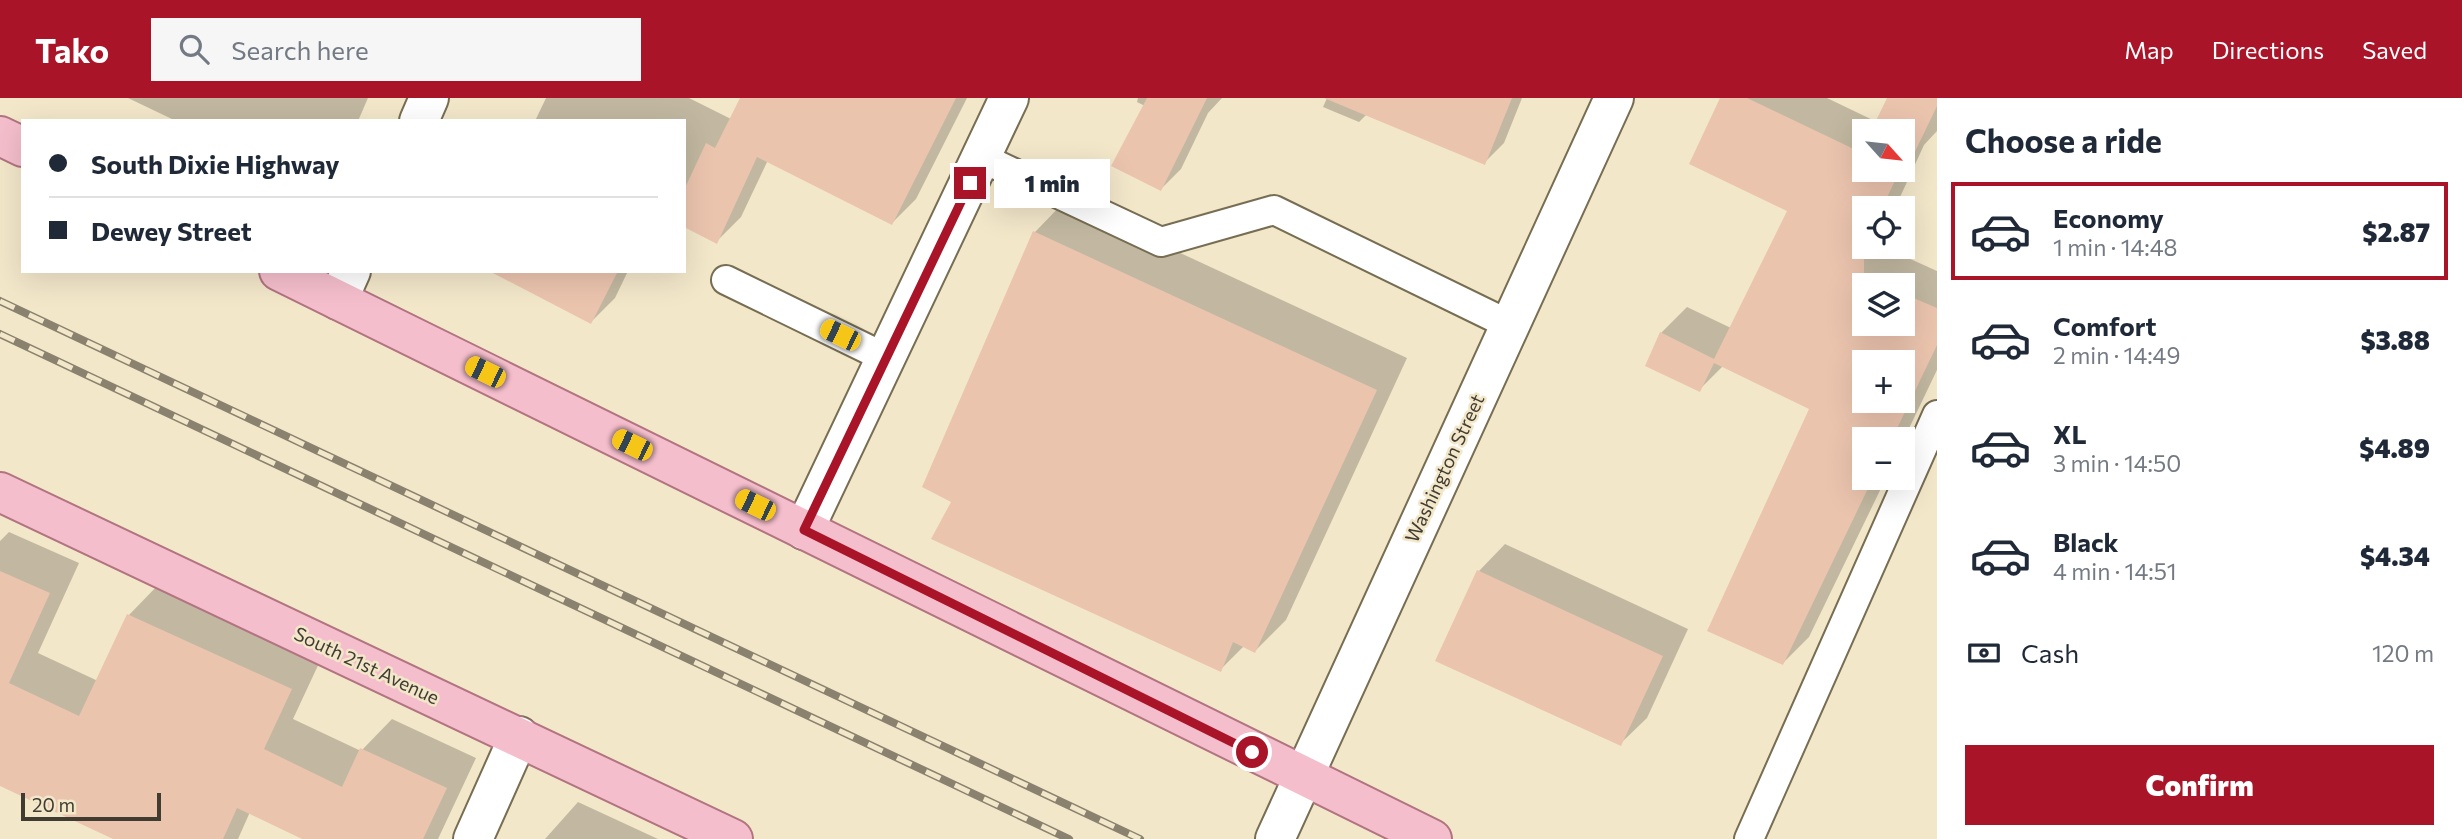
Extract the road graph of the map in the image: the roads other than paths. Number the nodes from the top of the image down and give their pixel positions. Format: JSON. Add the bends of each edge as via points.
{"nodes":[{"id":1,"x":429,"y":98,"type":"edge"},
{"id":2,"x":1009,"y":98,"type":"edge"},
{"id":3,"x":1614,"y":98,"type":"edge"},
{"id":4,"x":420,"y":119,"type":"edge"},
{"id":5,"x":0,"y":136,"type":"edge"},
{"id":6,"x":21,"y":146,"type":"edge"},
{"id":7,"x":982,"y":158,"type":"junction"},
{"id":8,"x":288,"y":273,"type":"edge"},
{"id":9,"x":726,"y":279,"type":"dead end"},
{"id":10,"x":344,"y":286,"type":"edge"},
{"id":11,"x":1510,"y":325,"type":"junction"},
{"id":12,"x":886,"y":358,"type":"junction"},
{"id":13,"x":1937,"y":415,"type":"edge"},
{"id":14,"x":0,"y":492,"type":"edge"},
{"id":15,"x":804,"y":530,"type":"junction"},
{"id":16,"x":519,"y":736,"type":"junction"},
{"id":17,"x":1302,"y":777,"type":"junction"},
{"id":18,"x":472,"y":839,"type":"edge"},
{"id":19,"x":733,"y":839,"type":"edge"},
{"id":20,"x":1275,"y":839,"type":"edge"},
{"id":21,"x":1432,"y":839,"type":"edge"},
{"id":22,"x":1749,"y":839,"type":"edge"}],
"edges":[{"from":1,"to":4,"type":"street"},
{"from":2,"to":7,"type":"street"},
{"from":3,"to":11,"type":"street","name":"Washington Street"},
{"from":5,"to":6,"type":"main road"},
{"from":7,"to":11,"type":"lane","via":[[1161,242],[1274,210]]},
{"from":7,"to":12,"type":"street"},
{"from":8,"to":10,"type":"main road"},
{"from":9,"to":12,"type":"lane"},
{"from":10,"to":15,"type":"main road"},
{"from":11,"to":17,"type":"street","name":"Washington Street"},
{"from":12,"to":15,"type":"street"},
{"from":13,"to":22,"type":"lane"},
{"from":14,"to":16,"type":"main road","name":"South 21st Avenue"},
{"from":15,"to":17,"type":"main road"},
{"from":16,"to":18,"type":"street"},
{"from":16,"to":19,"type":"main road","name":"South 21st Avenue"},
{"from":17,"to":20,"type":"street","name":"Washington Street"},
{"from":17,"to":21,"type":"main road"}]}
